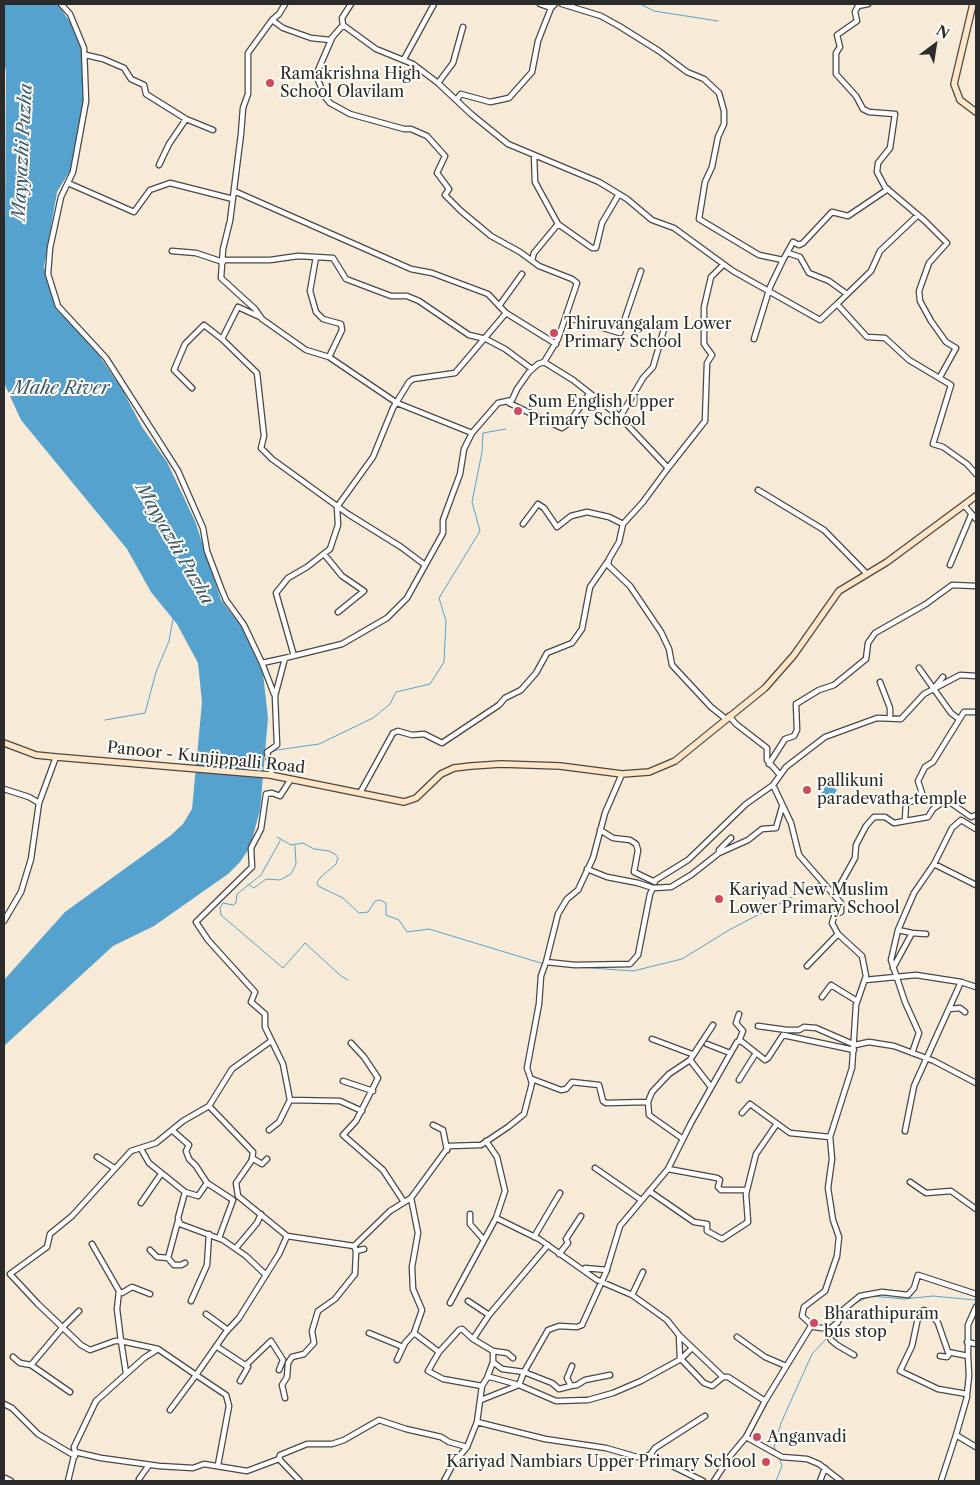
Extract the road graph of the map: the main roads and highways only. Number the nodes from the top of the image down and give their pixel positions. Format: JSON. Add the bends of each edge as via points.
{"nodes":[{"id":1,"x":973,"y":4,"type":"edge"},
{"id":2,"x":976,"y":112,"type":"edge"},
{"id":3,"x":976,"y":496,"type":"edge"},
{"id":4,"x":4,"y":743,"type":"edge"}],
"edges":[{"from":1,"to":2,"type":"main road","via":[[954,84],[960,100]]},
{"from":3,"to":4,"type":"main road","name":"Panoor - Kunjippalli Road","via":[[835,595],[789,661],[765,688],[675,761],[649,772],[622,774],[560,766],[501,764],[447,771],[409,801],[394,802],[291,778],[56,757]]}]}
